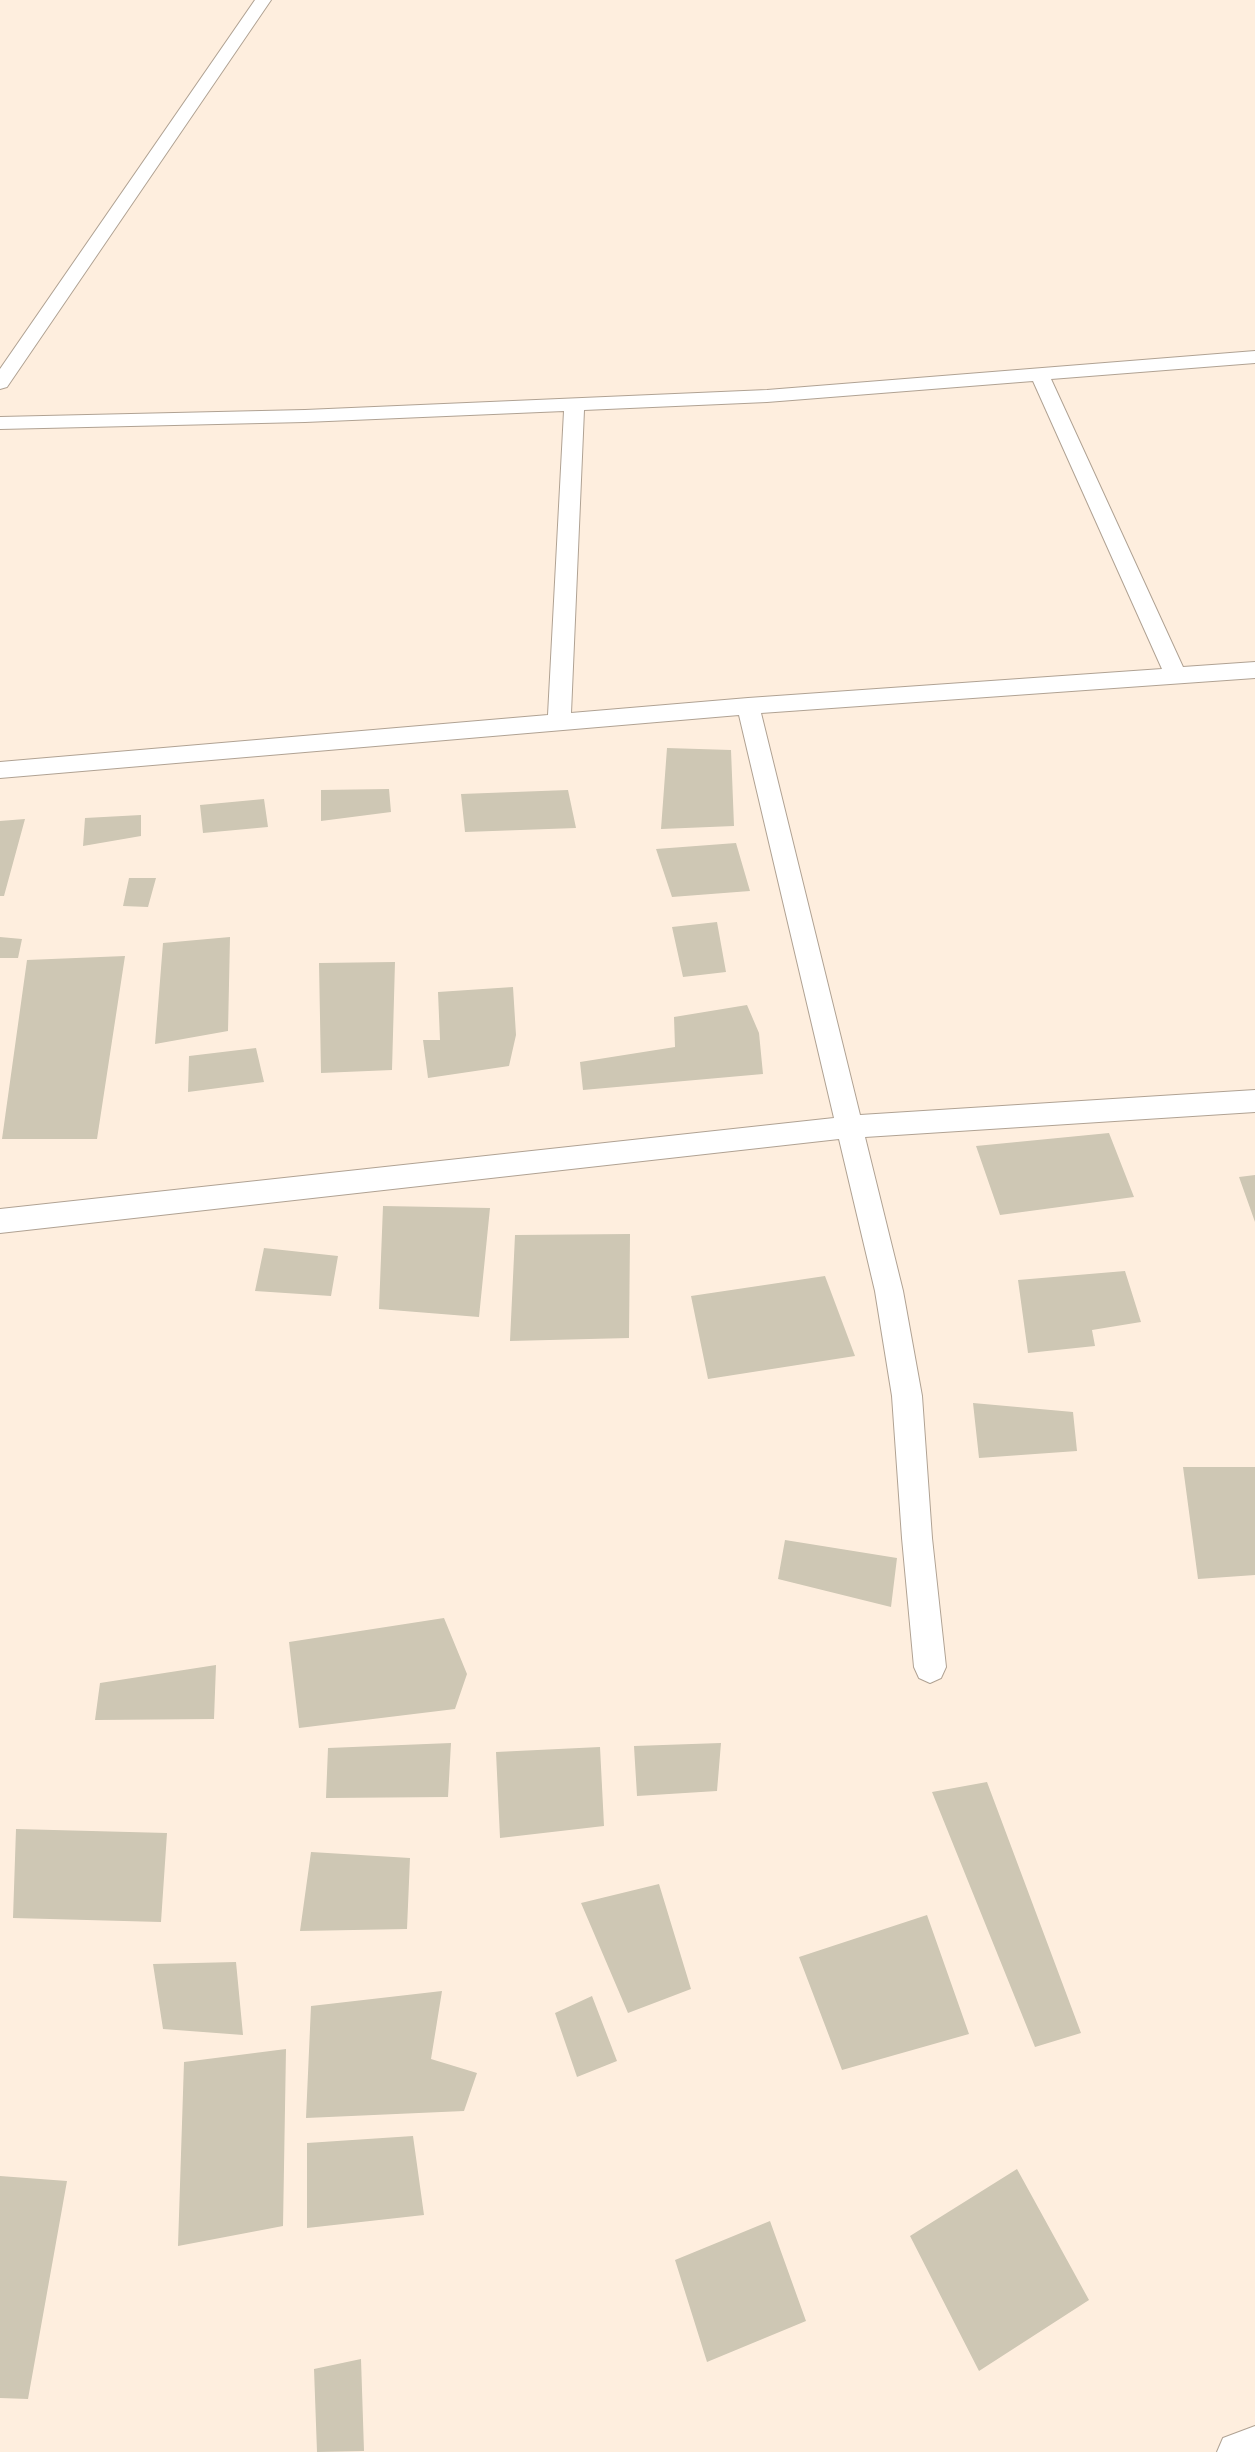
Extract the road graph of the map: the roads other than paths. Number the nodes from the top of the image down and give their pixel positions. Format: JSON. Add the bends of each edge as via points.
{"nodes":[{"id":1,"x":263,"y":0,"type":"edge"},
{"id":2,"x":1255,"y":357,"type":"edge"},
{"id":3,"x":1040,"y":373,"type":"junction"},
{"id":4,"x":0,"y":383,"type":"edge"},
{"id":5,"x":574,"y":405,"type":"junction"},
{"id":6,"x":0,"y":423,"type":"edge"},
{"id":7,"x":1255,"y":670,"type":"edge"},
{"id":8,"x":1176,"y":676,"type":"junction"},
{"id":9,"x":748,"y":706,"type":"junction"},
{"id":10,"x":560,"y":722,"type":"junction"},
{"id":11,"x":0,"y":770,"type":"edge"},
{"id":12,"x":1255,"y":1102,"type":"edge"},
{"id":13,"x":848,"y":1127,"type":"junction"},
{"id":14,"x":0,"y":1221,"type":"edge"},
{"id":15,"x":930,"y":1667,"type":"dead end"},
{"id":16,"x":1255,"y":2446,"type":"edge"},
{"id":17,"x":1237,"y":2452,"type":"edge"}],
"edges":[{"from":1,"to":4,"type":"street"},
{"from":2,"to":3,"type":"street"},
{"from":3,"to":5,"type":"street","via":[[767,396]]},
{"from":3,"to":8,"type":"street"},
{"from":5,"to":6,"type":"street","via":[[305,416]]},
{"from":5,"to":10,"type":"street"},
{"from":7,"to":8,"type":"street"},
{"from":8,"to":9,"type":"street"},
{"from":9,"to":10,"type":"street"},
{"from":9,"to":13,"type":"street"},
{"from":10,"to":11,"type":"street"},
{"from":12,"to":13,"type":"street"},
{"from":13,"to":14,"type":"street"},
{"from":13,"to":15,"type":"street","via":[[888,1291],[908,1396],[917,1538]]},
{"from":16,"to":17,"type":"street"}]}
